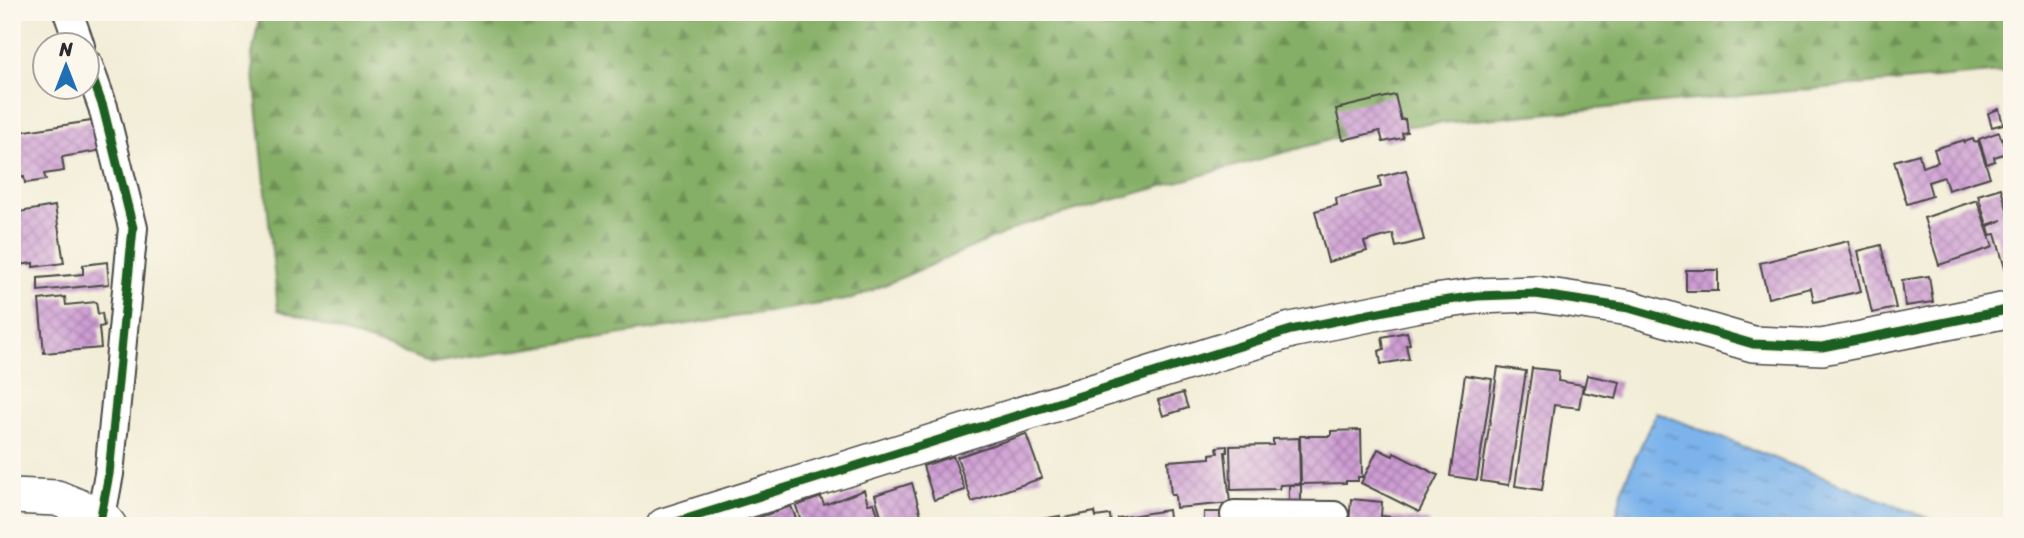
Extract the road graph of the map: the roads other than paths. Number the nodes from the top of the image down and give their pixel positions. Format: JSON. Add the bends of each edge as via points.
{"nodes":[{"id":1,"x":68,"y":12,"type":"edge"},
{"id":2,"x":75,"y":32,"type":"edge"},
{"id":3,"x":101,"y":102,"type":"edge"},
{"id":4,"x":2012,"y":309,"type":"edge"},
{"id":5,"x":12,"y":496,"type":"edge"},
{"id":6,"x":1235,"y":515,"type":"dead end"},
{"id":7,"x":105,"y":521,"type":"edge"},
{"id":8,"x":664,"y":526,"type":"edge"},
{"id":9,"x":1333,"y":526,"type":"edge"}],
"edges":[{"from":1,"to":2,"type":"street"},
{"from":3,"to":7,"type":"street","via":[[133,228]]},
{"from":4,"to":8,"type":"street","via":[[1822,347],[1753,344],[1629,308],[1536,294],[1414,305],[1291,330]]},
{"from":5,"to":7,"type":"street","via":[[57,498]]},
{"from":6,"to":9,"type":"street","via":[[1334,516]]}]}
